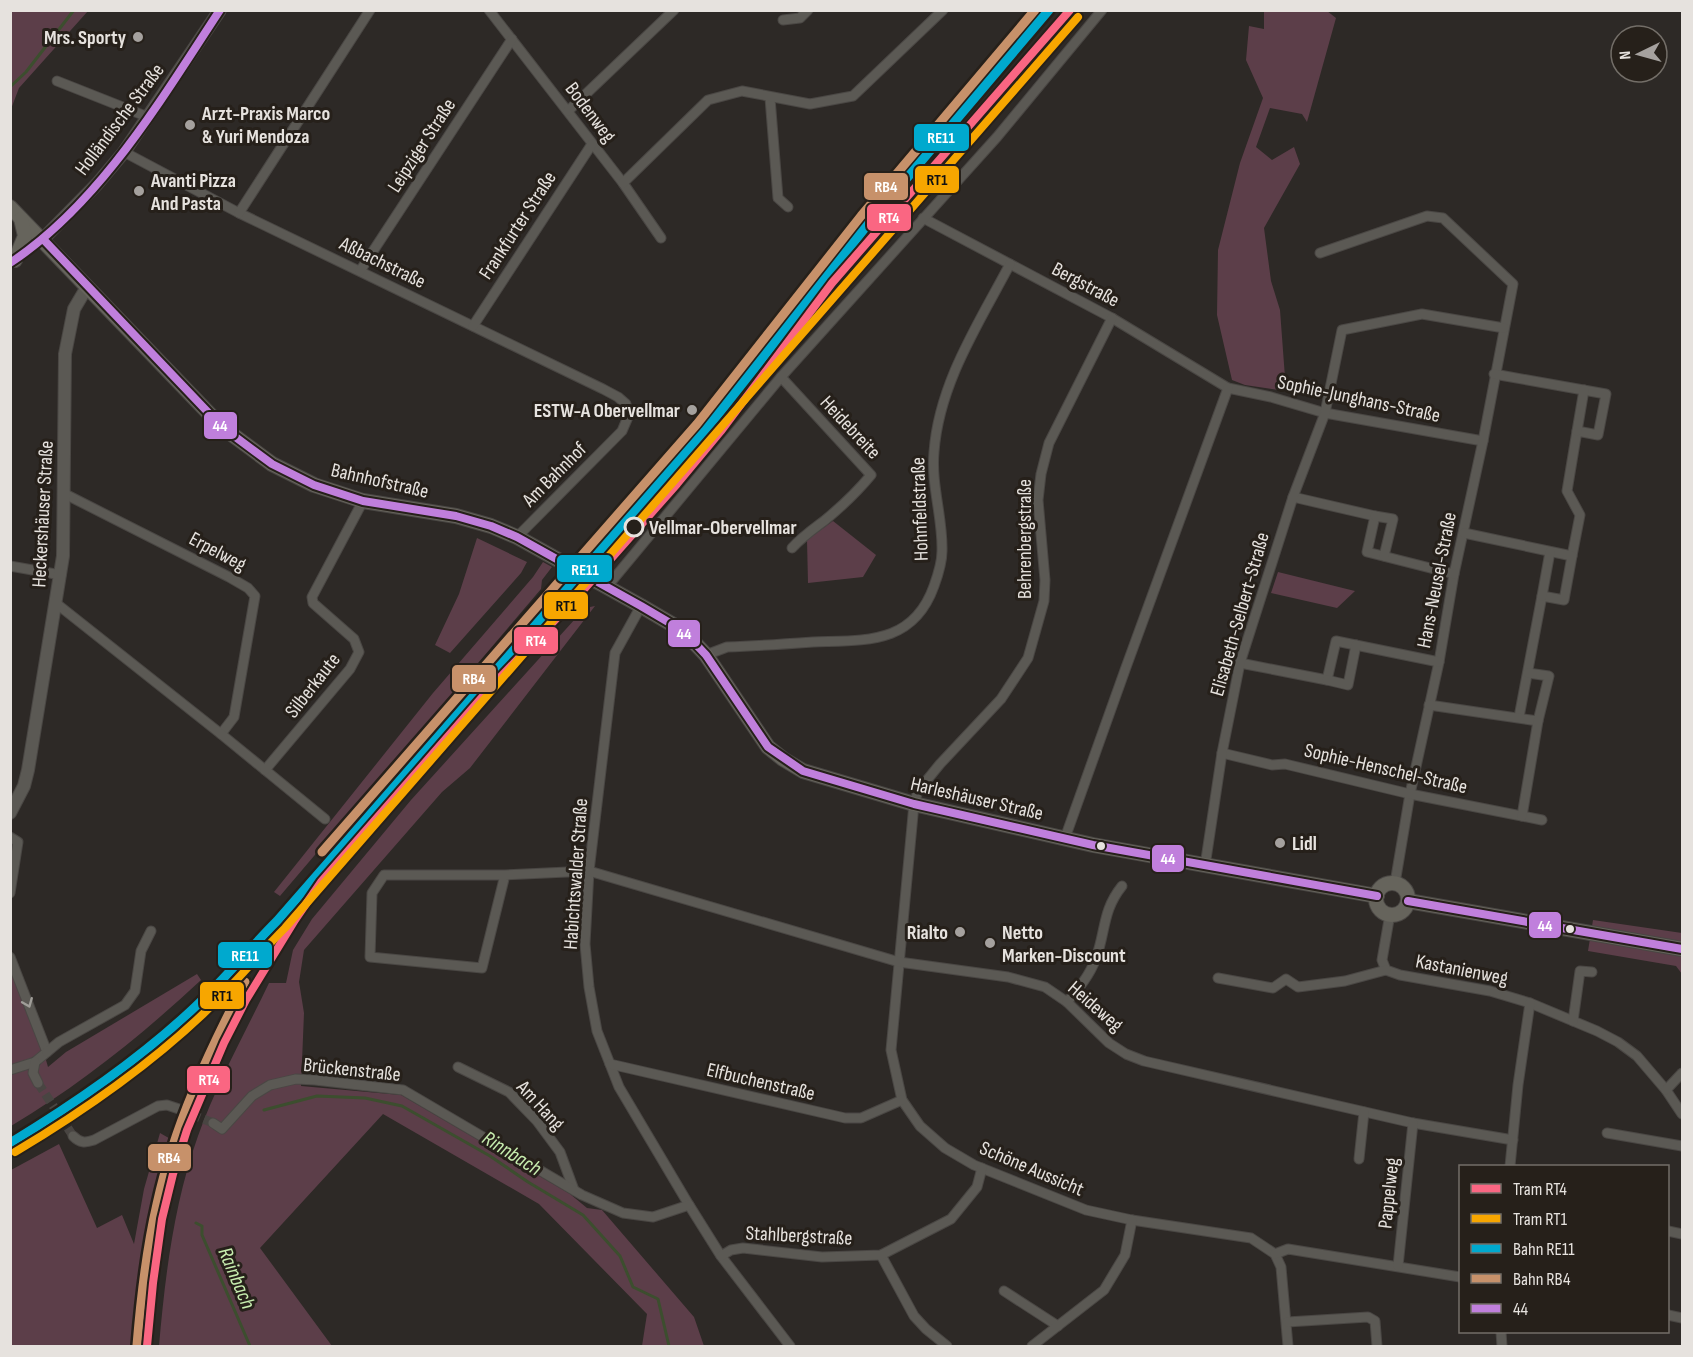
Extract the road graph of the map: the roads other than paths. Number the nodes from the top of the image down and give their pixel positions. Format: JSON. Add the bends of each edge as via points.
{"nodes":[{"id":1,"x":220,"y":10,"type":"edge"},
{"id":2,"x":370,"y":10,"type":"edge"},
{"id":3,"x":674,"y":10,"type":"edge"},
{"id":4,"x":807,"y":10,"type":"edge"},
{"id":5,"x":943,"y":10,"type":"edge"},
{"id":6,"x":1102,"y":10,"type":"edge"},
{"id":7,"x":493,"y":12,"type":"edge"},
{"id":8,"x":783,"y":20,"type":"dead end"},
{"id":9,"x":512,"y":39,"type":"junction"},
{"id":10,"x":57,"y":81,"type":"dead end"},
{"id":11,"x":770,"y":98,"type":"junction"},
{"id":12,"x":568,"y":111,"type":"junction"},
{"id":13,"x":148,"y":117,"type":"junction"},
{"id":14,"x":592,"y":144,"type":"junction"},
{"id":15,"x":124,"y":152,"type":"junction"},
{"id":16,"x":623,"y":183,"type":"junction"},
{"id":17,"x":10,"y":207,"type":"edge"},
{"id":18,"x":788,"y":207,"type":"dead end"},
{"id":19,"x":240,"y":213,"type":"junction"},
{"id":20,"x":20,"y":217,"type":"junction"},
{"id":21,"x":923,"y":218,"type":"junction"},
{"id":22,"x":661,"y":238,"type":"dead end"},
{"id":23,"x":43,"y":240,"type":"junction"},
{"id":24,"x":1320,"y":252,"type":"dead end"},
{"id":25,"x":13,"y":261,"type":"edge"},
{"id":26,"x":1010,"y":264,"type":"junction"},
{"id":27,"x":360,"y":271,"type":"junction"},
{"id":28,"x":87,"y":287,"type":"junction"},
{"id":29,"x":1112,"y":318,"type":"junction"},
{"id":30,"x":473,"y":326,"type":"junction"},
{"id":31,"x":1504,"y":328,"type":"junction"},
{"id":32,"x":1494,"y":375,"type":"junction"},
{"id":33,"x":781,"y":377,"type":"junction"},
{"id":34,"x":1228,"y":388,"type":"junction"},
{"id":35,"x":1584,"y":390,"type":"junction"},
{"id":36,"x":626,"y":404,"type":"joint"},
{"id":37,"x":1325,"y":413,"type":"junction"},
{"id":38,"x":1577,"y":431,"type":"junction"},
{"id":39,"x":1483,"y":441,"type":"junction"},
{"id":40,"x":65,"y":494,"type":"junction"},
{"id":41,"x":1293,"y":497,"type":"junction"},
{"id":42,"x":363,"y":501,"type":"junction"},
{"id":43,"x":1375,"y":516,"type":"junction"},
{"id":44,"x":1464,"y":533,"type":"junction"},
{"id":45,"x":517,"y":537,"type":"junction"},
{"id":46,"x":792,"y":548,"type":"dead end"},
{"id":47,"x":1550,"y":552,"type":"junction"},
{"id":48,"x":1384,"y":556,"type":"junction"},
{"id":49,"x":1572,"y":556,"type":"junction"},
{"id":50,"x":10,"y":566,"type":"edge"},
{"id":51,"x":1454,"y":574,"type":"junction"},
{"id":52,"x":61,"y":575,"type":"junction"},
{"id":53,"x":602,"y":585,"type":"junction"},
{"id":54,"x":1542,"y":596,"type":"junction"},
{"id":55,"x":57,"y":604,"type":"junction"},
{"id":56,"x":640,"y":606,"type":"junction"},
{"id":57,"x":1356,"y":645,"type":"junction"},
{"id":58,"x":706,"y":655,"type":"junction"},
{"id":59,"x":1439,"y":662,"type":"junction"},
{"id":60,"x":1240,"y":663,"type":"junction"},
{"id":61,"x":1528,"y":673,"type":"junction"},
{"id":62,"x":1327,"y":680,"type":"junction"},
{"id":63,"x":1430,"y":705,"type":"junction"},
{"id":64,"x":1519,"y":717,"type":"junction"},
{"id":65,"x":1539,"y":721,"type":"junction"},
{"id":66,"x":221,"y":734,"type":"junction"},
{"id":67,"x":1222,"y":753,"type":"junction"},
{"id":68,"x":265,"y":770,"type":"junction"},
{"id":69,"x":1410,"y":794,"type":"junction"},
{"id":70,"x":914,"y":804,"type":"junction"},
{"id":71,"x":10,"y":813,"type":"edge"},
{"id":72,"x":1522,"y":816,"type":"junction"},
{"id":73,"x":325,"y":819,"type":"dead end"},
{"id":74,"x":1542,"y":820,"type":"dead end"},
{"id":75,"x":10,"y":837,"type":"edge"},
{"id":76,"x":1065,"y":838,"type":"junction"},
{"id":77,"x":1205,"y":866,"type":"junction"},
{"id":78,"x":589,"y":871,"type":"junction"},
{"id":79,"x":505,"y":875,"type":"junction"},
{"id":80,"x":1395,"y":883,"type":"junction"},
{"id":81,"x":1122,"y":886,"type":"dead end"},
{"id":82,"x":10,"y":892,"type":"edge"},
{"id":83,"x":1377,"y":896,"type":"junction"},
{"id":84,"x":1407,"y":903,"type":"junction"},
{"id":85,"x":1390,"y":914,"type":"junction"},
{"id":86,"x":151,"y":931,"type":"dead end"},
{"id":87,"x":1683,"y":949,"type":"edge"},
{"id":88,"x":10,"y":957,"type":"edge"},
{"id":89,"x":899,"y":962,"type":"junction"},
{"id":90,"x":1386,"y":970,"type":"junction"},
{"id":91,"x":1592,"y":972,"type":"dead end"},
{"id":92,"x":1218,"y":978,"type":"dead end"},
{"id":93,"x":1067,"y":1002,"type":"junction"},
{"id":94,"x":1530,"y":1003,"type":"junction"},
{"id":95,"x":1573,"y":1021,"type":"junction"},
{"id":96,"x":46,"y":1051,"type":"junction"},
{"id":97,"x":35,"y":1062,"type":"junction"},
{"id":98,"x":610,"y":1064,"type":"junction"},
{"id":99,"x":458,"y":1066,"type":"dead end"},
{"id":100,"x":10,"y":1070,"type":"edge"},
{"id":101,"x":1683,"y":1073,"type":"edge"},
{"id":102,"x":38,"y":1083,"type":"tunnel mouth"},
{"id":103,"x":1666,"y":1090,"type":"junction"},
{"id":104,"x":902,"y":1100,"type":"junction"},
{"id":105,"x":179,"y":1109,"type":"tunnel mouth"},
{"id":106,"x":1364,"y":1112,"type":"junction"},
{"id":107,"x":1683,"y":1114,"type":"edge"},
{"id":108,"x":213,"y":1123,"type":"tunnel mouth"},
{"id":109,"x":1413,"y":1123,"type":"junction"},
{"id":110,"x":1607,"y":1133,"type":"dead end"},
{"id":111,"x":73,"y":1136,"type":"dead end"},
{"id":112,"x":1513,"y":1140,"type":"junction"},
{"id":113,"x":1683,"y":1146,"type":"edge"},
{"id":114,"x":1359,"y":1159,"type":"dead end"},
{"id":115,"x":1510,"y":1165,"type":"edge"},
{"id":116,"x":982,"y":1168,"type":"junction"},
{"id":117,"x":574,"y":1190,"type":"junction"},
{"id":118,"x":689,"y":1205,"type":"junction"},
{"id":119,"x":1132,"y":1220,"type":"junction"},
{"id":120,"x":881,"y":1254,"type":"junction"},
{"id":121,"x":1275,"y":1254,"type":"junction"},
{"id":122,"x":721,"y":1256,"type":"junction"},
{"id":123,"x":1398,"y":1266,"type":"junction"},
{"id":124,"x":1459,"y":1277,"type":"edge"},
{"id":125,"x":1004,"y":1291,"type":"dead end"},
{"id":126,"x":1287,"y":1322,"type":"junction"},
{"id":127,"x":1058,"y":1326,"type":"junction"},
{"id":128,"x":790,"y":1347,"type":"edge"},
{"id":129,"x":947,"y":1347,"type":"edge"},
{"id":130,"x":1032,"y":1347,"type":"edge"},
{"id":131,"x":1288,"y":1347,"type":"edge"},
{"id":132,"x":1377,"y":1347,"type":"edge"}],
"edges":[{"from":1,"to":13,"type":"street","name":"Holländische Straße"},
{"from":2,"to":19,"type":"street"},
{"from":3,"to":12,"type":"street"},
{"from":4,"to":8,"type":"street","via":[[800,18]]},
{"from":5,"to":11,"type":"street","via":[[853,96],[810,105]]},
{"from":6,"to":21,"type":"street","via":[[997,137]]},
{"from":7,"to":9,"type":"street","name":"Bodenweg"},
{"from":9,"to":12,"type":"street","name":"Bodenweg"},
{"from":9,"to":27,"type":"street","name":"Leipziger Straße"},
{"from":10,"to":13,"type":"street"},
{"from":11,"to":16,"type":"street","via":[[742,91],[708,100]]},
{"from":11,"to":18,"type":"street","via":[[778,198]]},
{"from":12,"to":14,"type":"street","name":"Bodenweg"},
{"from":13,"to":15,"type":"street","name":"Holländische Straße"},
{"from":14,"to":16,"type":"street","name":"Bodenweg"},
{"from":14,"to":30,"type":"street","name":"Frankfurter Straße"},
{"from":15,"to":19,"type":"street","name":"Aßbachstraße"},
{"from":15,"to":23,"type":"street","name":"Holländische Straße"},
{"from":16,"to":22,"type":"street","name":"Bodenweg"},
{"from":17,"to":20,"type":"main road","name":"Bahnhofstraße"},
{"from":19,"to":27,"type":"street","name":"Aßbachstraße"},
{"from":20,"to":23,"type":"main road","name":"Bahnhofstraße"},
{"from":20,"to":25,"type":"main road","via":[[25,236]]},
{"from":21,"to":26,"type":"street","name":"Bergstraße"},
{"from":21,"to":33,"type":"street"},
{"from":23,"to":25,"type":"street","name":"Holländische Straße"},
{"from":23,"to":28,"type":"main road","name":"Bahnhofstraße"},
{"from":24,"to":31,"type":"street","name":"Hans-Neusel-Straße","via":[[1427,216],[1443,218],[1513,284]]},
{"from":26,"to":29,"type":"street","name":"Bergstraße"},
{"from":26,"to":58,"type":"street","name":"Hohnfeldstraße","via":[[957,364],[939,417],[934,484],[942,554],[928,602],[909,625],[884,638],[727,648]]},
{"from":27,"to":30,"type":"street","name":"Aßbachstraße"},
{"from":28,"to":40,"type":"street","name":"Heckershäuser Straße","via":[[74,309],[65,354]]},
{"from":28,"to":42,"type":"main road","name":"Bahnhofstraße","via":[[222,427],[272,464],[314,485]]},
{"from":29,"to":34,"type":"street","name":"Bergstraße"},
{"from":29,"to":70,"type":"street","name":"Behrenbergstraße","via":[[1049,443],[1041,474],[1038,500],[1044,601],[1028,658],[1002,699],[918,791]]},
{"from":30,"to":36,"type":"street","name":"Aßbachstraße"},
{"from":31,"to":32,"type":"street","name":"Hans-Neusel-Straße"},
{"from":31,"to":37,"type":"street","name":"Elisabeth-Selbert-Straße","via":[[1422,314],[1342,330]]},
{"from":32,"to":35,"type":"street"},
{"from":32,"to":39,"type":"street","name":"Hans-Neusel-Straße"},
{"from":33,"to":46,"type":"street","name":"Heidebreite","via":[[872,475]]},
{"from":33,"to":53,"type":"street"},
{"from":34,"to":37,"type":"street","name":"Sophie-Junghans-Straße"},
{"from":34,"to":76,"type":"street"},
{"from":35,"to":38,"type":"street"},
{"from":35,"to":38,"type":"street","via":[[1606,394],[1598,435]]},
{"from":36,"to":45,"type":"street","name":"Am Bahnhof","via":[[628,417],[622,431]]},
{"from":37,"to":39,"type":"street","name":"Sophie-Junghans-Straße"},
{"from":37,"to":41,"type":"street","name":"Elisabeth-Selbert-Straße"},
{"from":38,"to":49,"type":"street","via":[[1567,491],[1580,515]]},
{"from":39,"to":44,"type":"street","name":"Hans-Neusel-Straße"},
{"from":40,"to":52,"type":"street","name":"Heckershäuser Straße"},
{"from":40,"to":66,"type":"street","name":"Erpelweg","via":[[229,577],[255,596],[234,717]]},
{"from":41,"to":43,"type":"street"},
{"from":41,"to":60,"type":"street","name":"Elisabeth-Selbert-Straße"},
{"from":42,"to":45,"type":"main road","name":"Bahnhofstraße","via":[[456,516]]},
{"from":42,"to":68,"type":"street","name":"Silberkaute","via":[[312,597],[313,603],[354,639],[359,652],[350,669]]},
{"from":43,"to":48,"type":"street","via":[[1367,552]]},
{"from":43,"to":48,"type":"street","via":[[1393,519]]},
{"from":44,"to":47,"type":"street"},
{"from":44,"to":51,"type":"street","name":"Hans-Neusel-Straße"},
{"from":45,"to":53,"type":"main road","name":"Bahnhofstraße"},
{"from":47,"to":49,"type":"street"},
{"from":47,"to":54,"type":"street"},
{"from":48,"to":51,"type":"street"},
{"from":49,"to":54,"type":"street","via":[[1564,600]]},
{"from":50,"to":52,"type":"street"},
{"from":51,"to":59,"type":"street","name":"Hans-Neusel-Straße"},
{"from":52,"to":55,"type":"street","name":"Heckershäuser Straße"},
{"from":53,"to":56,"type":"main road","name":"Bahnhofstraße"},
{"from":54,"to":61,"type":"street"},
{"from":55,"to":66,"type":"street"},
{"from":55,"to":71,"type":"street","name":"Heckershäuser Straße","via":[[28,770]]},
{"from":56,"to":58,"type":"main road","name":"Harleshäuser Straße","via":[[675,626]]},
{"from":56,"to":78,"type":"street","name":"Habichtswalder Straße","via":[[615,653]]},
{"from":57,"to":59,"type":"street"},
{"from":57,"to":62,"type":"street","via":[[1336,641]]},
{"from":57,"to":62,"type":"street","via":[[1348,685]]},
{"from":58,"to":70,"type":"main road","name":"Harleshäuser Straße","via":[[768,747],[783,759],[803,771]]},
{"from":59,"to":63,"type":"street","name":"Hans-Neusel-Straße"},
{"from":60,"to":62,"type":"street"},
{"from":60,"to":67,"type":"street","name":"Elisabeth-Selbert-Straße"},
{"from":61,"to":64,"type":"street"},
{"from":61,"to":65,"type":"street","via":[[1549,676]]},
{"from":63,"to":64,"type":"street"},
{"from":63,"to":69,"type":"street","name":"Hans-Neusel-Straße"},
{"from":64,"to":65,"type":"street"},
{"from":65,"to":72,"type":"street"},
{"from":66,"to":68,"type":"street"},
{"from":67,"to":69,"type":"street","name":"Sophie-Henschel-Straße"},
{"from":67,"to":77,"type":"street","name":"Elisabeth-Selbert-Straße"},
{"from":68,"to":73,"type":"street"},
{"from":69,"to":72,"type":"street","name":"Sophie-Henschel-Straße"},
{"from":69,"to":80,"type":"street","name":"Hans-Neusel-Straße"},
{"from":70,"to":76,"type":"main road","name":"Harleshäuser Straße"},
{"from":70,"to":89,"type":"street","name":"Schöne Aussicht"},
{"from":72,"to":74,"type":"street","name":"Sophie-Henschel-Straße"},
{"from":75,"to":82,"type":"street","via":[[18,842]]},
{"from":76,"to":77,"type":"main road","name":"Harleshäuser Straße"},
{"from":77,"to":83,"type":"main road","name":"Harleshäuser Straße"},
{"from":78,"to":79,"type":"street","name":"Heideweg"},
{"from":78,"to":89,"type":"street","name":"Heideweg"},
{"from":78,"to":98,"type":"street","name":"Habichtswalder Straße","via":[[585,944],[589,987],[597,1031]]},
{"from":79,"to":79,"type":"street","name":"Heideweg","via":[[384,875],[372,893],[370,957],[483,968]]},
{"from":80,"to":83,"type":"main road","via":[[1383,885]]},
{"from":80,"to":84,"type":"main road","via":[[1405,889]]},
{"from":81,"to":93,"type":"street","via":[[1105,915],[1091,970]]},
{"from":83,"to":85,"type":"main road","via":[[1379,908]]},
{"from":84,"to":85,"type":"main road","via":[[1398,913]]},
{"from":84,"to":87,"type":"main road"},
{"from":85,"to":90,"type":"street","name":"Kastanienweg","via":[[1382,960]]},
{"from":86,"to":96,"type":"street","via":[[141,951],[135,991],[125,1005]]},
{"from":88,"to":96,"type":"street","one_way":true},
{"from":89,"to":93,"type":"street","name":"Heideweg","via":[[1008,977],[1045,987]]},
{"from":89,"to":104,"type":"street","name":"Schöne Aussicht","via":[[891,1050]]},
{"from":90,"to":92,"type":"street","name":"Kastanienweg","via":[[1345,981],[1298,987],[1286,979],[1273,988]]},
{"from":90,"to":94,"type":"street","name":"Kastanienweg"},
{"from":91,"to":95,"type":"street","via":[[1580,971]]},
{"from":93,"to":106,"type":"street","name":"Heideweg","via":[[1109,1043],[1144,1061]]},
{"from":94,"to":95,"type":"street","name":"Kastanienweg"},
{"from":94,"to":112,"type":"street","name":"Kastanienweg"},
{"from":95,"to":103,"type":"street","name":"Kastanienweg","via":[[1618,1042],[1637,1056]]},
{"from":96,"to":97,"type":"street"},
{"from":97,"to":100,"type":"street"},
{"from":97,"to":102,"type":"street","via":[[33,1073]]},
{"from":98,"to":104,"type":"street","name":"Elfbuchenstraße","via":[[845,1118],[861,1118]]},
{"from":98,"to":118,"type":"street","name":"Habichtswalder Straße","via":[[619,1087]]},
{"from":99,"to":117,"type":"street","name":"Am Hang","via":[[509,1092],[537,1121],[560,1152]]},
{"from":101,"to":103,"type":"street"},
{"from":103,"to":107,"type":"street","name":"Kastanienweg"},
{"from":104,"to":116,"type":"street","name":"Schöne Aussicht","via":[[920,1126],[945,1148]]},
{"from":105,"to":111,"type":"street","via":[[159,1106],[86,1143]]},
{"from":106,"to":109,"type":"street","name":"Heideweg"},
{"from":106,"to":114,"type":"street"},
{"from":108,"to":117,"type":"street","name":"Brückenstraße","via":[[222,1129],[252,1096],[270,1085],[296,1080],[403,1090]]},
{"from":109,"to":112,"type":"street","name":"Heideweg"},
{"from":109,"to":123,"type":"street","name":"Pappelweg"},
{"from":110,"to":113,"type":"street"},
{"from":112,"to":115,"type":"street","name":"Kastanienweg"},
{"from":116,"to":119,"type":"street","name":"Schöne Aussicht","via":[[1086,1210]]},
{"from":116,"to":120,"type":"street","name":"Stahlbergstraße","via":[[977,1187],[951,1219]]},
{"from":117,"to":118,"type":"street","name":"Brückenstraße","via":[[623,1213],[653,1217]]},
{"from":118,"to":122,"type":"street","name":"Habichtswalder Straße"},
{"from":119,"to":121,"type":"street","name":"Schöne Aussicht","via":[[1251,1238]]},
{"from":119,"to":127,"type":"street","via":[[1125,1255],[1104,1290]]},
{"from":120,"to":122,"type":"street","name":"Stahlbergstraße","via":[[822,1257],[743,1248]]},
{"from":120,"to":129,"type":"street","via":[[914,1316]]},
{"from":121,"to":123,"type":"street","via":[[1288,1249]]},
{"from":121,"to":126,"type":"street","via":[[1281,1267]]},
{"from":122,"to":128,"type":"street","name":"Habichtswalder Straße"},
{"from":123,"to":124,"type":"street"},
{"from":125,"to":127,"type":"street"},
{"from":126,"to":131,"type":"street"},
{"from":126,"to":132,"type":"street","via":[[1368,1317],[1375,1321]]},
{"from":127,"to":130,"type":"street"}]}
